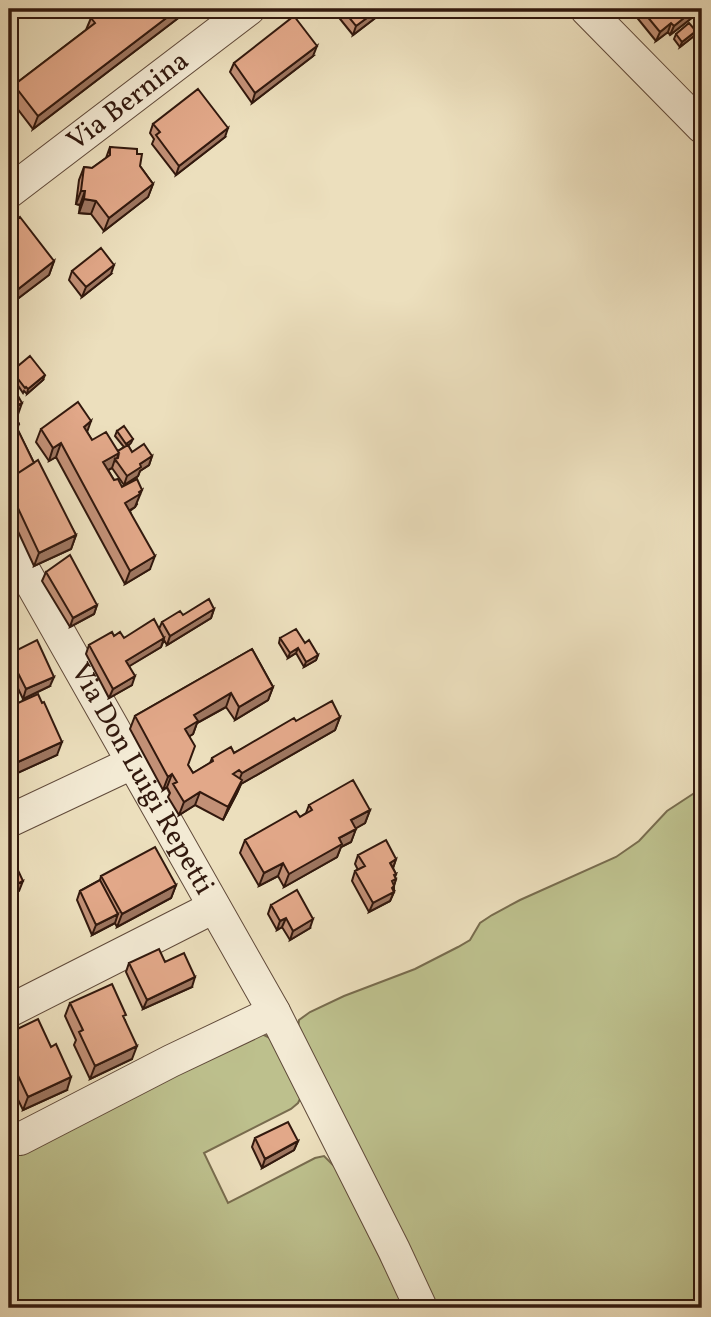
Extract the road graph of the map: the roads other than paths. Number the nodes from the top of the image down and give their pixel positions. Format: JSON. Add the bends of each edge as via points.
{"nodes":[{"id":1,"x":249,"y":9,"type":"edge"},
{"id":2,"x":586,"y":9,"type":"edge"},
{"id":3,"x":702,"y":127,"type":"edge"},
{"id":4,"x":9,"y":192,"type":"edge"},
{"id":5,"x":11,"y":555,"type":"edge"},
{"id":6,"x":132,"y":763,"type":"junction"},
{"id":7,"x":9,"y":821,"type":"edge"},
{"id":8,"x":214,"y":907,"type":"junction"},
{"id":9,"x":9,"y":1010,"type":"edge"},
{"id":10,"x":274,"y":1012,"type":"junction"},
{"id":11,"x":20,"y":1139,"type":"dead end"},
{"id":12,"x":421,"y":1308,"type":"edge"}],
"edges":[{"from":1,"to":4,"type":"street","name":"Via Bernina"},
{"from":2,"to":3,"type":"street"},
{"from":5,"to":6,"type":"street","name":"Via Don Luigi Repetti"},
{"from":6,"to":7,"type":"street"},
{"from":6,"to":8,"type":"street","name":"Via Don Luigi Repetti"},
{"from":8,"to":9,"type":"street"},
{"from":8,"to":10,"type":"street","name":"Via Don Luigi Repetti"},
{"from":10,"to":11,"type":"street"},
{"from":10,"to":12,"type":"street","name":"Via Don Luigi Repetti"}]}
